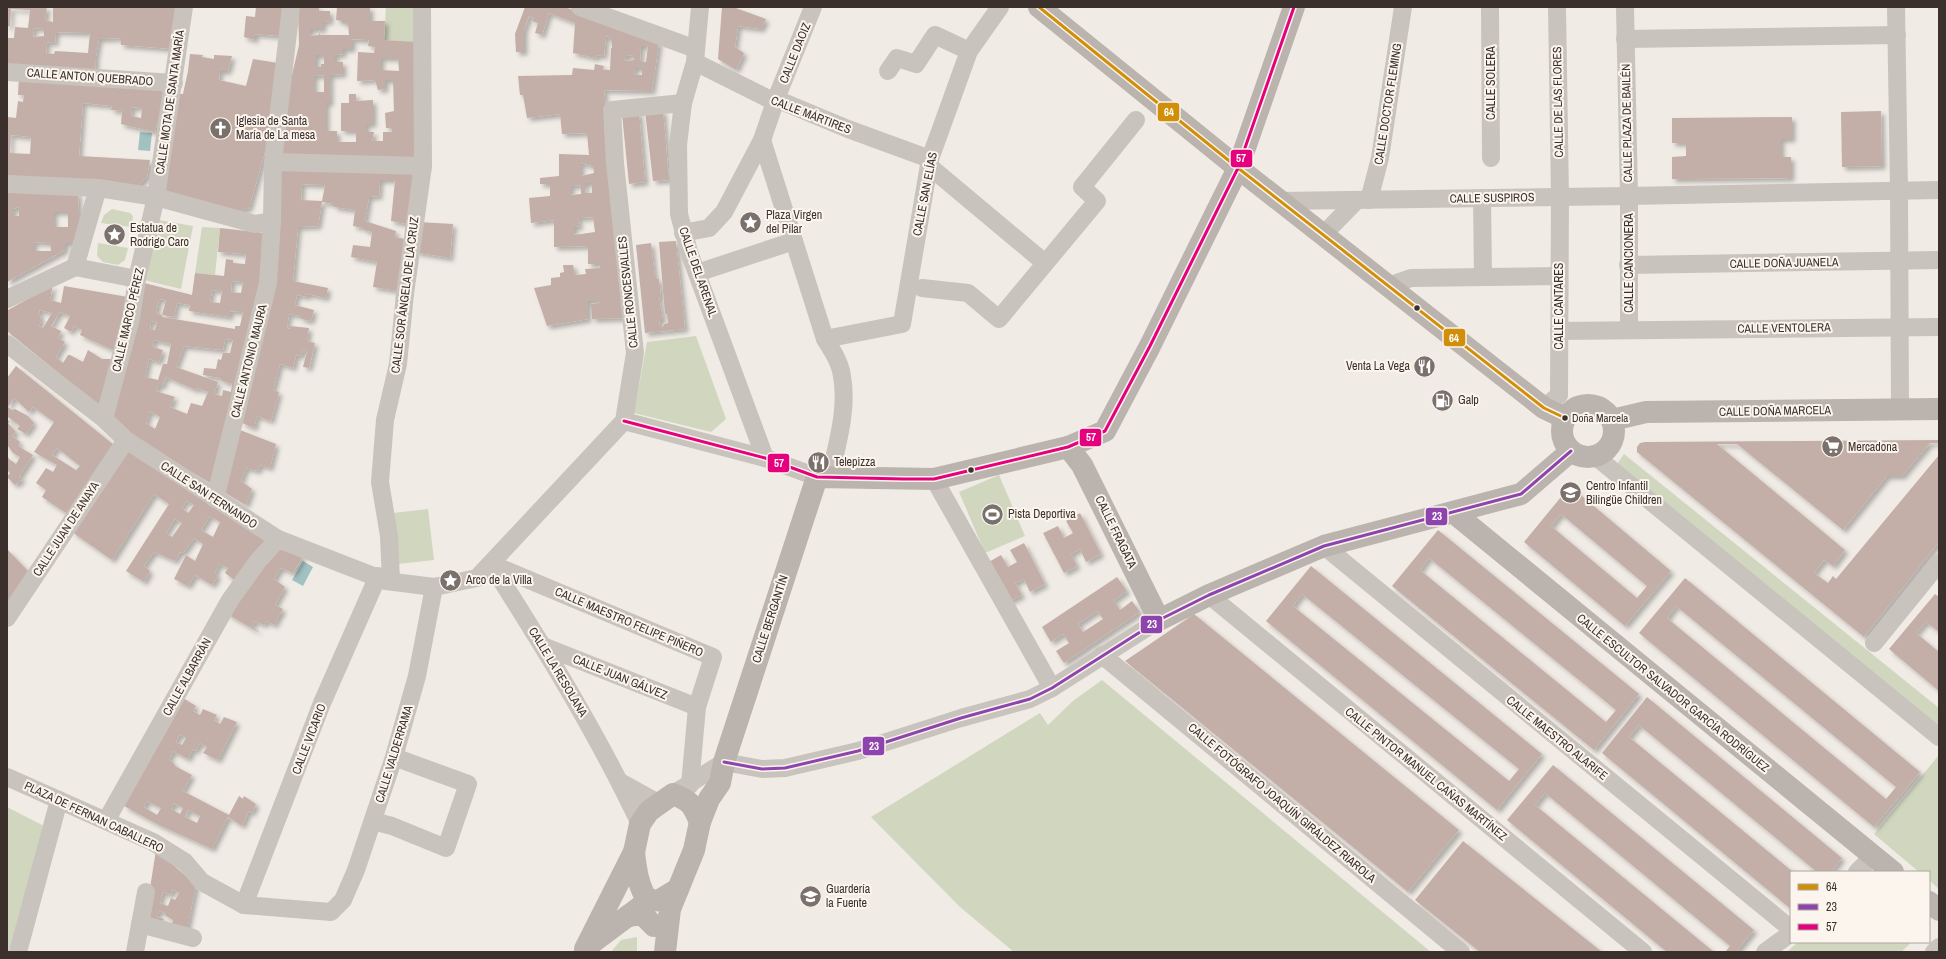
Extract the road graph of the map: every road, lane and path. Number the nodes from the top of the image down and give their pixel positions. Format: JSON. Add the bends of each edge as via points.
{"nodes":[{"id":1,"x":184,"y":7,"type":"edge"},
{"id":2,"x":291,"y":7,"type":"edge"},
{"id":3,"x":422,"y":7,"type":"edge"},
{"id":4,"x":580,"y":7,"type":"edge"},
{"id":5,"x":700,"y":7,"type":"edge"},
{"id":6,"x":813,"y":7,"type":"edge"},
{"id":7,"x":1000,"y":7,"type":"edge"},
{"id":8,"x":1039,"y":7,"type":"edge"},
{"id":9,"x":1294,"y":7,"type":"edge"},
{"id":10,"x":1403,"y":7,"type":"edge"},
{"id":11,"x":1490,"y":7,"type":"edge"},
{"id":12,"x":1557,"y":7,"type":"edge"},
{"id":13,"x":1625,"y":7,"type":"edge"},
{"id":14,"x":1896,"y":7,"type":"edge"},
{"id":15,"x":1897,"y":35,"type":"junction"},
{"id":16,"x":1625,"y":39,"type":"junction"},
{"id":17,"x":969,"y":51,"type":"junction"},
{"id":18,"x":696,"y":56,"type":"junction"},
{"id":19,"x":888,"y":70,"type":"dead end"},
{"id":20,"x":7,"y":72,"type":"edge"},
{"id":21,"x":174,"y":83,"type":"junction"},
{"id":22,"x":776,"y":99,"type":"junction"},
{"id":23,"x":683,"y":103,"type":"junction"},
{"id":24,"x":1136,"y":120,"type":"dead end"},
{"id":25,"x":762,"y":140,"type":"junction"},
{"id":26,"x":1491,"y":158,"type":"dead end"},
{"id":27,"x":273,"y":162,"type":"junction"},
{"id":28,"x":930,"y":162,"type":"junction"},
{"id":29,"x":423,"y":166,"type":"junction"},
{"id":30,"x":1238,"y":168,"type":"junction"},
{"id":31,"x":7,"y":184,"type":"edge"},
{"id":32,"x":98,"y":188,"type":"junction"},
{"id":33,"x":1899,"y":190,"type":"junction"},
{"id":34,"x":1939,"y":190,"type":"edge"},
{"id":35,"x":1629,"y":196,"type":"junction"},
{"id":36,"x":156,"y":197,"type":"junction"},
{"id":37,"x":1560,"y":197,"type":"junction"},
{"id":38,"x":1482,"y":198,"type":"junction"},
{"id":39,"x":1280,"y":200,"type":"junction"},
{"id":40,"x":1362,"y":200,"type":"junction"},
{"id":41,"x":272,"y":220,"type":"junction"},
{"id":42,"x":683,"y":233,"type":"junction"},
{"id":43,"x":1323,"y":236,"type":"junction"},
{"id":44,"x":794,"y":241,"type":"junction"},
{"id":45,"x":1939,"y":260,"type":"edge"},
{"id":46,"x":1898,"y":261,"type":"junction"},
{"id":47,"x":1045,"y":263,"type":"junction"},
{"id":48,"x":1628,"y":265,"type":"junction"},
{"id":49,"x":75,"y":267,"type":"junction"},
{"id":50,"x":697,"y":273,"type":"junction"},
{"id":51,"x":1559,"y":276,"type":"junction"},
{"id":52,"x":1483,"y":277,"type":"junction"},
{"id":53,"x":137,"y":279,"type":"junction"},
{"id":54,"x":1388,"y":286,"type":"junction"},
{"id":55,"x":922,"y":288,"type":"dead end"},
{"id":56,"x":7,"y":299,"type":"edge"},
{"id":57,"x":1898,"y":327,"type":"junction"},
{"id":58,"x":1939,"y":327,"type":"edge"},
{"id":59,"x":1629,"y":330,"type":"junction"},
{"id":60,"x":1559,"y":331,"type":"junction"},
{"id":61,"x":825,"y":339,"type":"junction"},
{"id":62,"x":9,"y":347,"type":"edge"},
{"id":63,"x":1544,"y":408,"type":"junction"},
{"id":64,"x":1939,"y":409,"type":"edge"},
{"id":65,"x":1900,"y":410,"type":"junction"},
{"id":66,"x":1565,"y":418,"type":"junction"},
{"id":67,"x":104,"y":420,"type":"junction"},
{"id":68,"x":1612,"y":420,"type":"junction"},
{"id":69,"x":624,"y":421,"type":"junction"},
{"id":70,"x":126,"y":440,"type":"junction"},
{"id":71,"x":1068,"y":447,"type":"junction"},
{"id":72,"x":1571,"y":450,"type":"junction"},
{"id":73,"x":1596,"y":456,"type":"junction"},
{"id":74,"x":765,"y":458,"type":"junction"},
{"id":75,"x":823,"y":477,"type":"junction"},
{"id":76,"x":934,"y":479,"type":"junction"},
{"id":77,"x":215,"y":499,"type":"junction"},
{"id":78,"x":1454,"y":513,"type":"junction"},
{"id":79,"x":278,"y":539,"type":"junction"},
{"id":80,"x":1324,"y":546,"type":"junction"},
{"id":81,"x":491,"y":564,"type":"junction"},
{"id":82,"x":1939,"y":564,"type":"edge"},
{"id":83,"x":384,"y":579,"type":"junction"},
{"id":84,"x":434,"y":587,"type":"junction"},
{"id":85,"x":1209,"y":595,"type":"junction"},
{"id":86,"x":7,"y":618,"type":"edge"},
{"id":87,"x":1159,"y":620,"type":"junction"},
{"id":88,"x":1874,"y":643,"type":"dead end"},
{"id":89,"x":544,"y":646,"type":"junction"},
{"id":90,"x":1102,"y":655,"type":"junction"},
{"id":91,"x":1052,"y":688,"type":"junction"},
{"id":92,"x":696,"y":707,"type":"junction"},
{"id":93,"x":1939,"y":737,"type":"edge"},
{"id":94,"x":394,"y":757,"type":"junction"},
{"id":95,"x":724,"y":762,"type":"junction"},
{"id":96,"x":7,"y":777,"type":"edge"},
{"id":97,"x":620,"y":782,"type":"junction"},
{"id":98,"x":673,"y":794,"type":"junction"},
{"id":99,"x":59,"y":800,"type":"junction"},
{"id":100,"x":373,"y":820,"type":"junction"},
{"id":101,"x":106,"y":821,"type":"junction"},
{"id":102,"x":700,"y":822,"type":"junction"},
{"id":103,"x":640,"y":824,"type":"junction"},
{"id":104,"x":634,"y":852,"type":"junction"},
{"id":105,"x":1873,"y":856,"type":"junction"},
{"id":106,"x":1857,"y":871,"type":"edge"},
{"id":107,"x":1892,"y":871,"type":"edge"},
{"id":108,"x":678,"y":889,"type":"junction"},
{"id":109,"x":146,"y":892,"type":"dead end"},
{"id":110,"x":650,"y":901,"type":"junction"},
{"id":111,"x":1930,"y":903,"type":"edge"},
{"id":112,"x":244,"y":905,"type":"junction"},
{"id":113,"x":1939,"y":910,"type":"edge"},
{"id":114,"x":331,"y":912,"type":"joint"},
{"id":115,"x":628,"y":916,"type":"junction"},
{"id":116,"x":140,"y":924,"type":"junction"},
{"id":117,"x":654,"y":926,"type":"junction"},
{"id":118,"x":1790,"y":928,"type":"edge"},
{"id":119,"x":1790,"y":934,"type":"edge"},
{"id":120,"x":193,"y":938,"type":"dead end"},
{"id":121,"x":1939,"y":947,"type":"edge"},
{"id":122,"x":583,"y":950,"type":"edge"},
{"id":123,"x":18,"y":952,"type":"edge"},
{"id":124,"x":135,"y":952,"type":"edge"},
{"id":125,"x":661,"y":952,"type":"edge"},
{"id":126,"x":665,"y":952,"type":"edge"},
{"id":127,"x":1461,"y":952,"type":"edge"},
{"id":128,"x":1643,"y":952,"type":"edge"},
{"id":129,"x":1765,"y":952,"type":"edge"},
{"id":130,"x":1934,"y":952,"type":"edge"}],
"edges":[{"from":1,"to":21,"type":"street","name":"CALLE MOTA DE SANTA MARÍA"},
{"from":2,"to":27,"type":"street","name":"CALLE ANTONIO MAURA"},
{"from":3,"to":29,"type":"street","name":"CALLE SOR ÁNGELA DE LA CRUZ"},
{"from":4,"to":18,"type":"street","name":"CALLE MÁRTIRES"},
{"from":5,"to":18,"type":"street","name":"CALLE DEL ARENAL"},
{"from":6,"to":22,"type":"street","name":"CALLE DAOIZ"},
{"from":7,"to":17,"type":"street","name":"CALLE SAN ELÍAS"},
{"from":8,"to":30,"type":"street"},
{"from":9,"to":30,"type":"street"},
{"from":10,"to":40,"type":"street","name":"CALLE DOCTOR FLEMING","via":[[1380,158]]},
{"from":11,"to":26,"type":"street","name":"CALLE SOLERA"},
{"from":12,"to":37,"type":"street","name":"CALLE DE LAS FLORES"},
{"from":13,"to":16,"type":"street","name":"CALLE PLAZA DE BAILÉN"},
{"from":14,"to":15,"type":"street"},
{"from":15,"to":16,"type":"street"},
{"from":15,"to":33,"type":"street"},
{"from":16,"to":35,"type":"street","name":"CALLE PLAZA DE BAILÉN"},
{"from":17,"to":19,"type":"street","via":[[935,35],[916,64],[897,58]]},
{"from":17,"to":28,"type":"street","name":"CALLE SAN ELÍAS"},
{"from":18,"to":22,"type":"street","name":"CALLE MÁRTIRES","via":[[767,98]]},
{"from":18,"to":23,"type":"street","name":"CALLE DEL ARENAL"},
{"from":20,"to":21,"type":"street","name":"CALLE ANTON QUEBRADO"},
{"from":21,"to":36,"type":"street","name":"CALLE MOTA DE SANTA MARÍA"},
{"from":22,"to":25,"type":"street","name":"CALLE DAOIZ"},
{"from":22,"to":28,"type":"street","name":"CALLE MÁRTIRES"},
{"from":23,"to":42,"type":"street","name":"CALLE DEL ARENAL","via":[[678,145],[679,214]]},
{"from":23,"to":69,"type":"street","name":"CALLE RONCESVALLES","via":[[612,110],[615,163],[635,353]]},
{"from":24,"to":47,"type":"street","via":[[1082,188],[1097,201]]},
{"from":25,"to":42,"type":"street","name":"CALLE DAOIZ","via":[[724,212],[709,228]]},
{"from":25,"to":44,"type":"street"},
{"from":27,"to":29,"type":"street"},
{"from":27,"to":41,"type":"street","name":"CALLE ANTONIO MAURA"},
{"from":28,"to":47,"type":"street","name":"CALLE MÁRTIRES"},
{"from":28,"to":61,"type":"street","name":"CALLE SAN ELÍAS","via":[[902,324]]},
{"from":29,"to":83,"type":"street","name":"CALLE SOR ÁNGELA DE LA CRUZ","via":[[398,364],[385,420],[380,482],[389,536]]},
{"from":30,"to":39,"type":"street"},
{"from":30,"to":71,"type":"street","via":[[1105,431]]},
{"from":31,"to":32,"type":"street"},
{"from":32,"to":36,"type":"street"},
{"from":32,"to":49,"type":"street"},
{"from":33,"to":34,"type":"street","name":"CALLE PLAZA DE BAILÉN"},
{"from":33,"to":35,"type":"street","name":"CALLE PLAZA DE BAILÉN"},
{"from":33,"to":46,"type":"street"},
{"from":35,"to":37,"type":"street","name":"CALLE SUSPIROS"},
{"from":35,"to":48,"type":"street","name":"CALLE CANCIONERA"},
{"from":36,"to":41,"type":"street","via":[[255,224]]},
{"from":36,"to":53,"type":"street","name":"CALLE MARCO PÉREZ"},
{"from":37,"to":38,"type":"street","name":"CALLE SUSPIROS"},
{"from":37,"to":51,"type":"street","name":"CALLE CANTARES"},
{"from":38,"to":40,"type":"street","name":"CALLE SUSPIROS"},
{"from":38,"to":52,"type":"street"},
{"from":39,"to":40,"type":"street","name":"CALLE SUSPIROS"},
{"from":39,"to":43,"type":"street"},
{"from":40,"to":43,"type":"street"},
{"from":41,"to":77,"type":"street","name":"CALLE ANTONIO MAURA","via":[[268,283]]},
{"from":42,"to":50,"type":"street","name":"CALLE DEL ARENAL"},
{"from":43,"to":54,"type":"street"},
{"from":44,"to":50,"type":"street"},
{"from":44,"to":61,"type":"street"},
{"from":45,"to":46,"type":"street","name":"CALLE DOÑA JUANELA"},
{"from":46,"to":48,"type":"street","name":"CALLE DOÑA JUANELA"},
{"from":46,"to":57,"type":"street"},
{"from":47,"to":55,"type":"street","via":[[999,319],[968,293]]},
{"from":48,"to":59,"type":"street","name":"CALLE CANCIONERA"},
{"from":49,"to":53,"type":"street"},
{"from":49,"to":56,"type":"street"},
{"from":50,"to":74,"type":"street","name":"CALLE DEL ARENAL"},
{"from":51,"to":52,"type":"street"},
{"from":51,"to":60,"type":"street","name":"CALLE CANTARES"},
{"from":52,"to":54,"type":"street","via":[[1411,278]]},
{"from":53,"to":67,"type":"street","name":"CALLE MARCO PÉREZ","via":[[131,318]]},
{"from":54,"to":63,"type":"street"},
{"from":57,"to":58,"type":"street","name":"CALLE VENTOLERA"},
{"from":57,"to":59,"type":"street","name":"CALLE VENTOLERA"},
{"from":57,"to":65,"type":"street"},
{"from":59,"to":60,"type":"street","name":"CALLE VENTOLERA"},
{"from":60,"to":63,"type":"street","name":"CALLE CANTARES","via":[[1559,395]]},
{"from":61,"to":75,"type":"street","via":[[842,375],[844,409]]},
{"from":62,"to":67,"type":"street","name":"CALLE SAN FERNANDO"},
{"from":63,"to":66,"type":"street"},
{"from":64,"to":65,"type":"street","name":"CALLE DOÑA MARCELA"},
{"from":65,"to":68,"type":"street","name":"CALLE DOÑA MARCELA","via":[[1646,412]]},
{"from":66,"to":68,"type":"street","via":[[1570,411],[1585,404],[1601,408]]},
{"from":66,"to":72,"type":"street","via":[[1562,435],[1565,444]]},
{"from":67,"to":70,"type":"street","name":"CALLE SAN FERNANDO"},
{"from":68,"to":73,"type":"street","via":[[1613,437],[1609,445]]},
{"from":69,"to":74,"type":"street"},
{"from":69,"to":81,"type":"street"},
{"from":70,"to":77,"type":"street","name":"CALLE SAN FERNANDO"},
{"from":70,"to":86,"type":"street","name":"CALLE JUAN DE ANAYA"},
{"from":71,"to":76,"type":"street"},
{"from":71,"to":87,"type":"street","name":"CALLE FRAGATA","via":[[1082,465]]},
{"from":72,"to":73,"type":"street","via":[[1582,456]]},
{"from":72,"to":78,"type":"street","via":[[1521,494]]},
{"from":73,"to":93,"type":"street"},
{"from":74,"to":75,"type":"street"},
{"from":75,"to":76,"type":"street"},
{"from":75,"to":95,"type":"street","name":"CALLE BERGANTÍN"},
{"from":76,"to":91,"type":"street"},
{"from":77,"to":79,"type":"street","name":"CALLE SAN FERNANDO"},
{"from":78,"to":80,"type":"street"},
{"from":78,"to":105,"type":"street","name":"CALLE ESCULTOR SALVADOR GARCÍA RODRÍGUEZ"},
{"from":79,"to":83,"type":"street","name":"CALLE SAN FERNANDO"},
{"from":79,"to":101,"type":"street","name":"CALLE ALBARRÁN","via":[[258,561],[230,600]]},
{"from":80,"to":85,"type":"street"},
{"from":80,"to":118,"type":"street","name":"CALLE MAESTRO ALARIFE"},
{"from":81,"to":84,"type":"street","name":"CALLE SAN FERNANDO","via":[[477,578]]},
{"from":81,"to":89,"type":"street","name":"CALLE LA RESOLANA"},
{"from":81,"to":92,"type":"street","name":"CALLE MAESTRO FELIPE PIÑERO","via":[[714,657]]},
{"from":82,"to":88,"type":"street"},
{"from":83,"to":84,"type":"street","name":"CALLE SAN FERNANDO"},
{"from":83,"to":112,"type":"street","name":"CALLE VICARIO","via":[[322,703]]},
{"from":84,"to":94,"type":"street","name":"CALLE VALDERRAMA","via":[[417,676]]},
{"from":85,"to":87,"type":"street"},
{"from":85,"to":128,"type":"street","name":"CALLE PINTOR MANUEL CAÑAS MARTÍNEZ"},
{"from":87,"to":90,"type":"street"},
{"from":89,"to":92,"type":"street","name":"CALLE JUAN GÁLVEZ"},
{"from":89,"to":97,"type":"street","name":"CALLE LA RESOLANA"},
{"from":90,"to":91,"type":"street"},
{"from":90,"to":127,"type":"street","name":"CALLE FOTÓGRAFO JOAQUÍN GIRÁLDEZ RIAROLA"},
{"from":91,"to":95,"type":"street","via":[[1030,699],[858,751],[785,768],[762,769]]},
{"from":92,"to":98,"type":"street","name":"CALLE MAESTRO FELIPE PIÑERO"},
{"from":94,"to":100,"type":"street","name":"CALLE VALDERRAMA"},
{"from":94,"to":100,"type":"street","via":[[468,784],[446,848]]},
{"from":95,"to":98,"type":"street"},
{"from":95,"to":102,"type":"street","name":"CALLE BERGANTÍN","via":[[720,783],[709,799]]},
{"from":96,"to":99,"type":"street","name":"PLAZA DE FERNAN CABALLERO"},
{"from":97,"to":98,"type":"street"},
{"from":97,"to":103,"type":"street","name":"CALLE LA RESOLANA"},
{"from":98,"to":102,"type":"street","via":[[685,799],[694,807]]},
{"from":98,"to":103,"type":"street","via":[[649,811]]},
{"from":99,"to":101,"type":"street","name":"PLAZA DE FERNAN CABALLERO"},
{"from":99,"to":123,"type":"street"},
{"from":100,"to":114,"type":"street","name":"CALLE VALDERRAMA","via":[[343,900]]},
{"from":101,"to":112,"type":"street","name":"PLAZA DE FERNAN CABALLERO","via":[[160,846],[185,862],[202,882]]},
{"from":102,"to":108,"type":"street","name":"CALLE BERGANTÍN","via":[[694,850]]},
{"from":103,"to":104,"type":"street"},
{"from":104,"to":110,"type":"street","via":[[642,892]]},
{"from":104,"to":122,"type":"street"},
{"from":105,"to":106,"type":"street"},
{"from":105,"to":107,"type":"street","name":"CALLE ESCULTOR SALVADOR GARCÍA RODRÍGUEZ"},
{"from":108,"to":110,"type":"street","via":[[660,900]]},
{"from":108,"to":126,"type":"street","name":"CALLE BERGANTÍN","via":[[670,909]]},
{"from":109,"to":116,"type":"street"},
{"from":110,"to":115,"type":"street"},
{"from":110,"to":117,"type":"street"},
{"from":111,"to":113,"type":"street"},
{"from":112,"to":114,"type":"street","name":"PLAZA DE FERNAN CABALLERO"},
{"from":115,"to":117,"type":"street","via":[[642,914]]},
{"from":115,"to":122,"type":"street"},
{"from":116,"to":120,"type":"street"},
{"from":116,"to":124,"type":"street"},
{"from":117,"to":125,"type":"street"},
{"from":119,"to":129,"type":"street"},
{"from":121,"to":130,"type":"street"}]}
